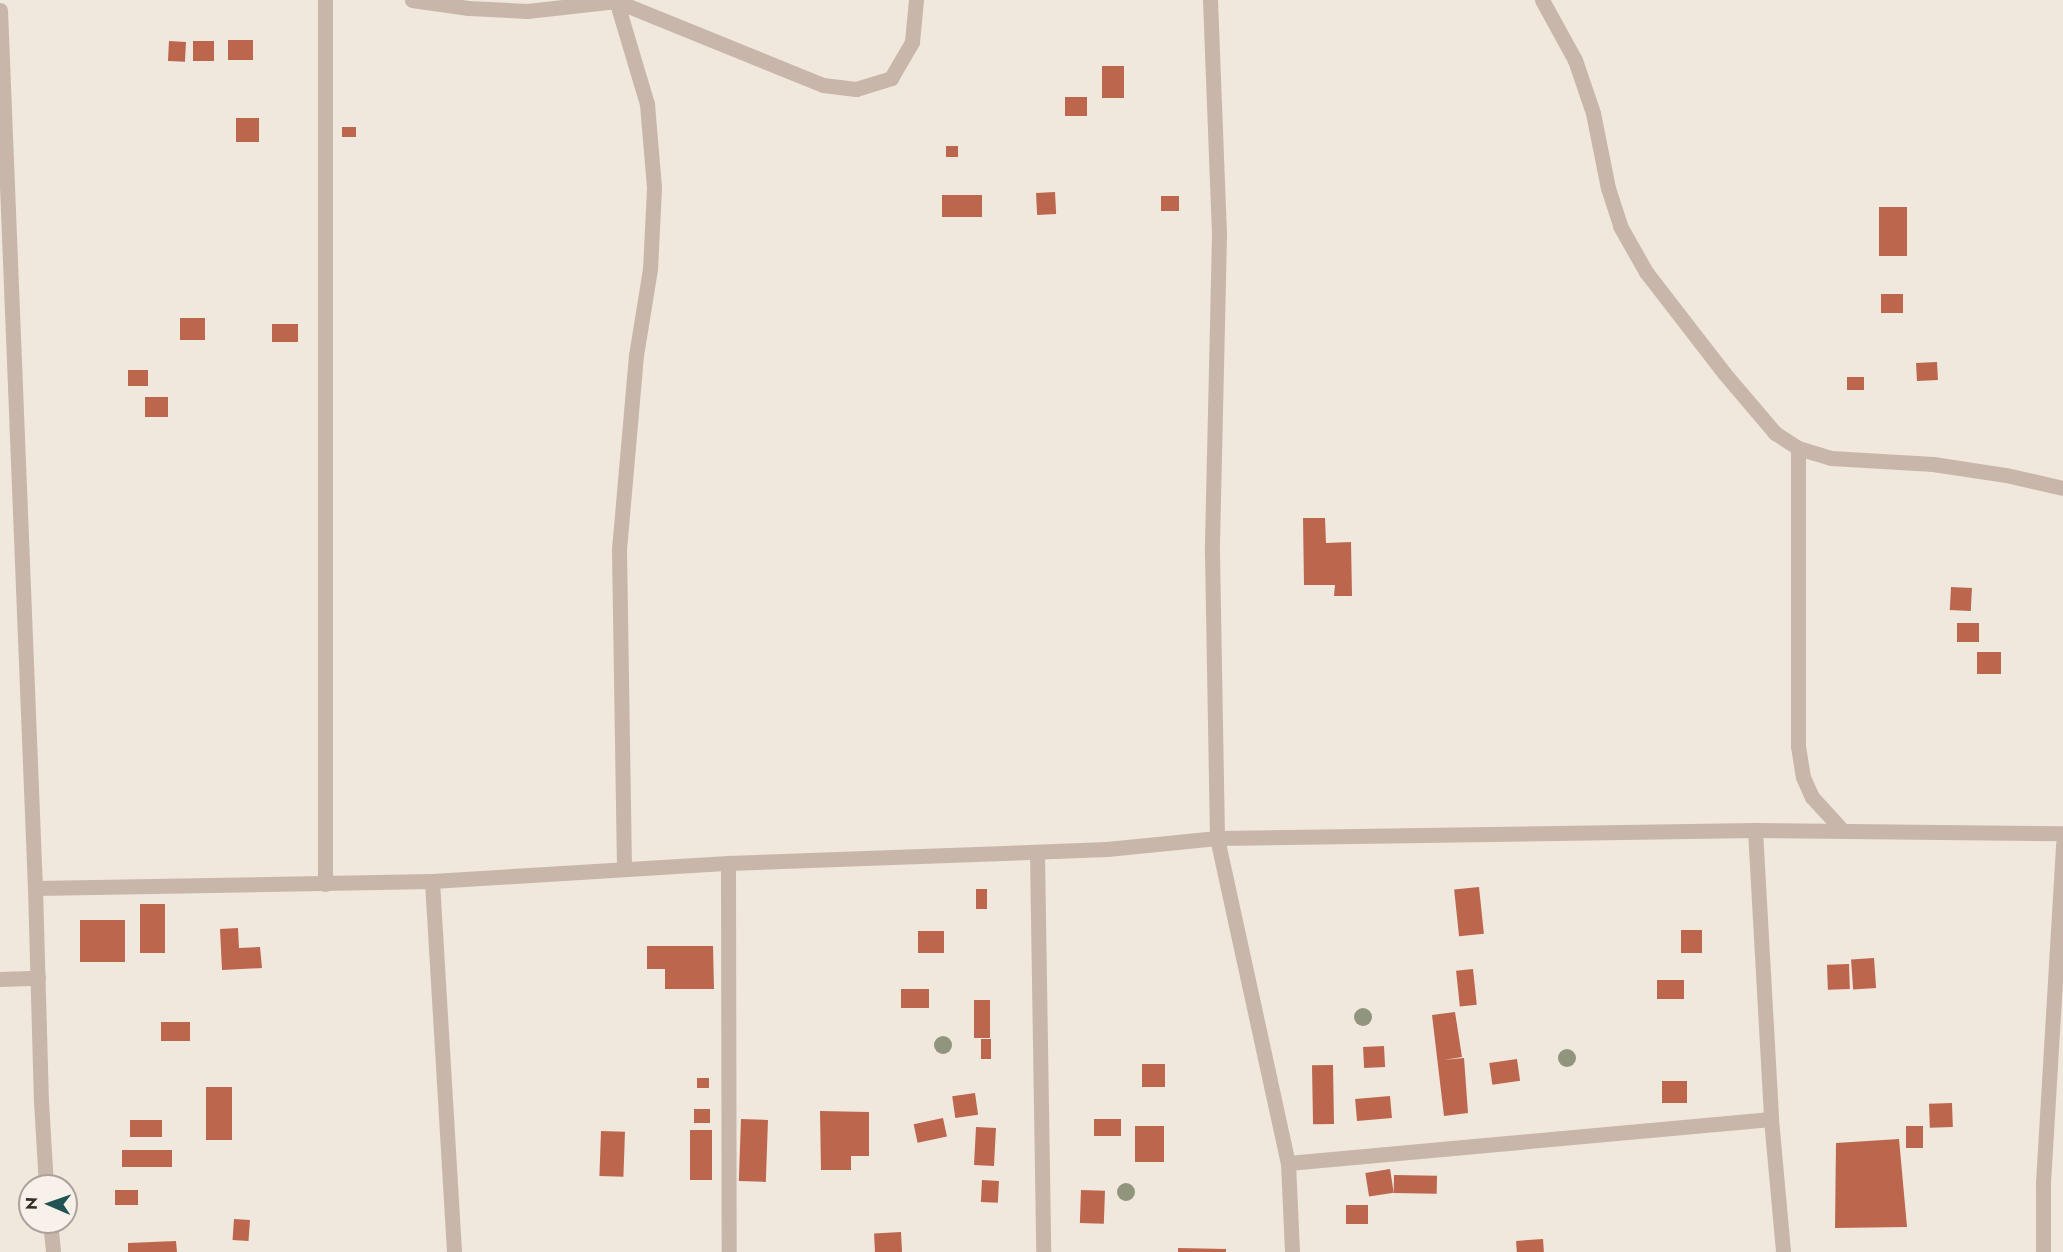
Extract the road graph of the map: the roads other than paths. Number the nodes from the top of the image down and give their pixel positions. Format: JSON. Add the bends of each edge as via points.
{"nodes":[{"id":1,"x":325,"y":0,"type":"edge"},
{"id":2,"x":411,"y":0,"type":"edge"},
{"id":3,"x":916,"y":0,"type":"edge"},
{"id":4,"x":1210,"y":0,"type":"edge"},
{"id":5,"x":1542,"y":0,"type":"edge"},
{"id":6,"x":616,"y":1,"type":"edge"},
{"id":7,"x":0,"y":10,"type":"edge"},
{"id":8,"x":1798,"y":448,"type":"junction"},
{"id":9,"x":2063,"y":488,"type":"edge"},
{"id":10,"x":1755,"y":830,"type":"junction"},
{"id":11,"x":1843,"y":831,"type":"junction"},
{"id":12,"x":2063,"y":833,"type":"edge"},
{"id":13,"x":1217,"y":838,"type":"junction"},
{"id":14,"x":2063,"y":844,"type":"edge"},
{"id":15,"x":1037,"y":853,"type":"junction"},
{"id":16,"x":728,"y":864,"type":"junction"},
{"id":17,"x":624,"y":869,"type":"junction"},
{"id":18,"x":432,"y":881,"type":"junction"},
{"id":19,"x":325,"y":884,"type":"junction"},
{"id":20,"x":35,"y":888,"type":"junction"},
{"id":21,"x":38,"y":978,"type":"junction"},
{"id":22,"x":0,"y":979,"type":"edge"},
{"id":23,"x":1771,"y":1119,"type":"junction"},
{"id":24,"x":1288,"y":1163,"type":"junction"},
{"id":25,"x":45,"y":1174,"type":"edge"},
{"id":26,"x":51,"y":1234,"type":"edge"},
{"id":27,"x":53,"y":1252,"type":"edge"},
{"id":28,"x":454,"y":1252,"type":"edge"},
{"id":29,"x":729,"y":1252,"type":"edge"},
{"id":30,"x":1042,"y":1252,"type":"edge"},
{"id":31,"x":1292,"y":1252,"type":"edge"},
{"id":32,"x":1783,"y":1252,"type":"edge"},
{"id":33,"x":2043,"y":1252,"type":"edge"}],
"edges":[{"from":1,"to":19,"type":"street"},
{"from":2,"to":6,"type":"street","via":[[527,11]]},
{"from":3,"to":6,"type":"street","via":[[912,42],[891,78],[856,89],[823,85]]},
{"from":4,"to":13,"type":"street","via":[[1219,235],[1212,552]]},
{"from":5,"to":8,"type":"street","via":[[1575,60],[1593,113],[1608,189],[1620,226],[1646,272],[1775,433]]},
{"from":6,"to":17,"type":"street","via":[[647,104],[654,188],[650,269],[636,355],[619,550]]},
{"from":7,"to":20,"type":"street"},
{"from":8,"to":9,"type":"street","via":[[1831,458],[1933,464]]},
{"from":8,"to":11,"type":"street","via":[[1798,747],[1803,777],[1812,797]]},
{"from":10,"to":11,"type":"street"},
{"from":10,"to":13,"type":"street"},
{"from":10,"to":23,"type":"street"},
{"from":11,"to":12,"type":"street"},
{"from":13,"to":15,"type":"street"},
{"from":13,"to":24,"type":"street"},
{"from":14,"to":33,"type":"street","via":[[2043,1183]]},
{"from":15,"to":16,"type":"street"},
{"from":15,"to":30,"type":"street"},
{"from":16,"to":17,"type":"street"},
{"from":16,"to":29,"type":"street"},
{"from":17,"to":18,"type":"street"},
{"from":18,"to":19,"type":"street"},
{"from":18,"to":28,"type":"street"},
{"from":19,"to":20,"type":"street"},
{"from":20,"to":21,"type":"street"},
{"from":21,"to":22,"type":"street"},
{"from":21,"to":25,"type":"street"},
{"from":23,"to":24,"type":"street"},
{"from":23,"to":32,"type":"street"},
{"from":24,"to":31,"type":"street"},
{"from":26,"to":27,"type":"street"}]}
